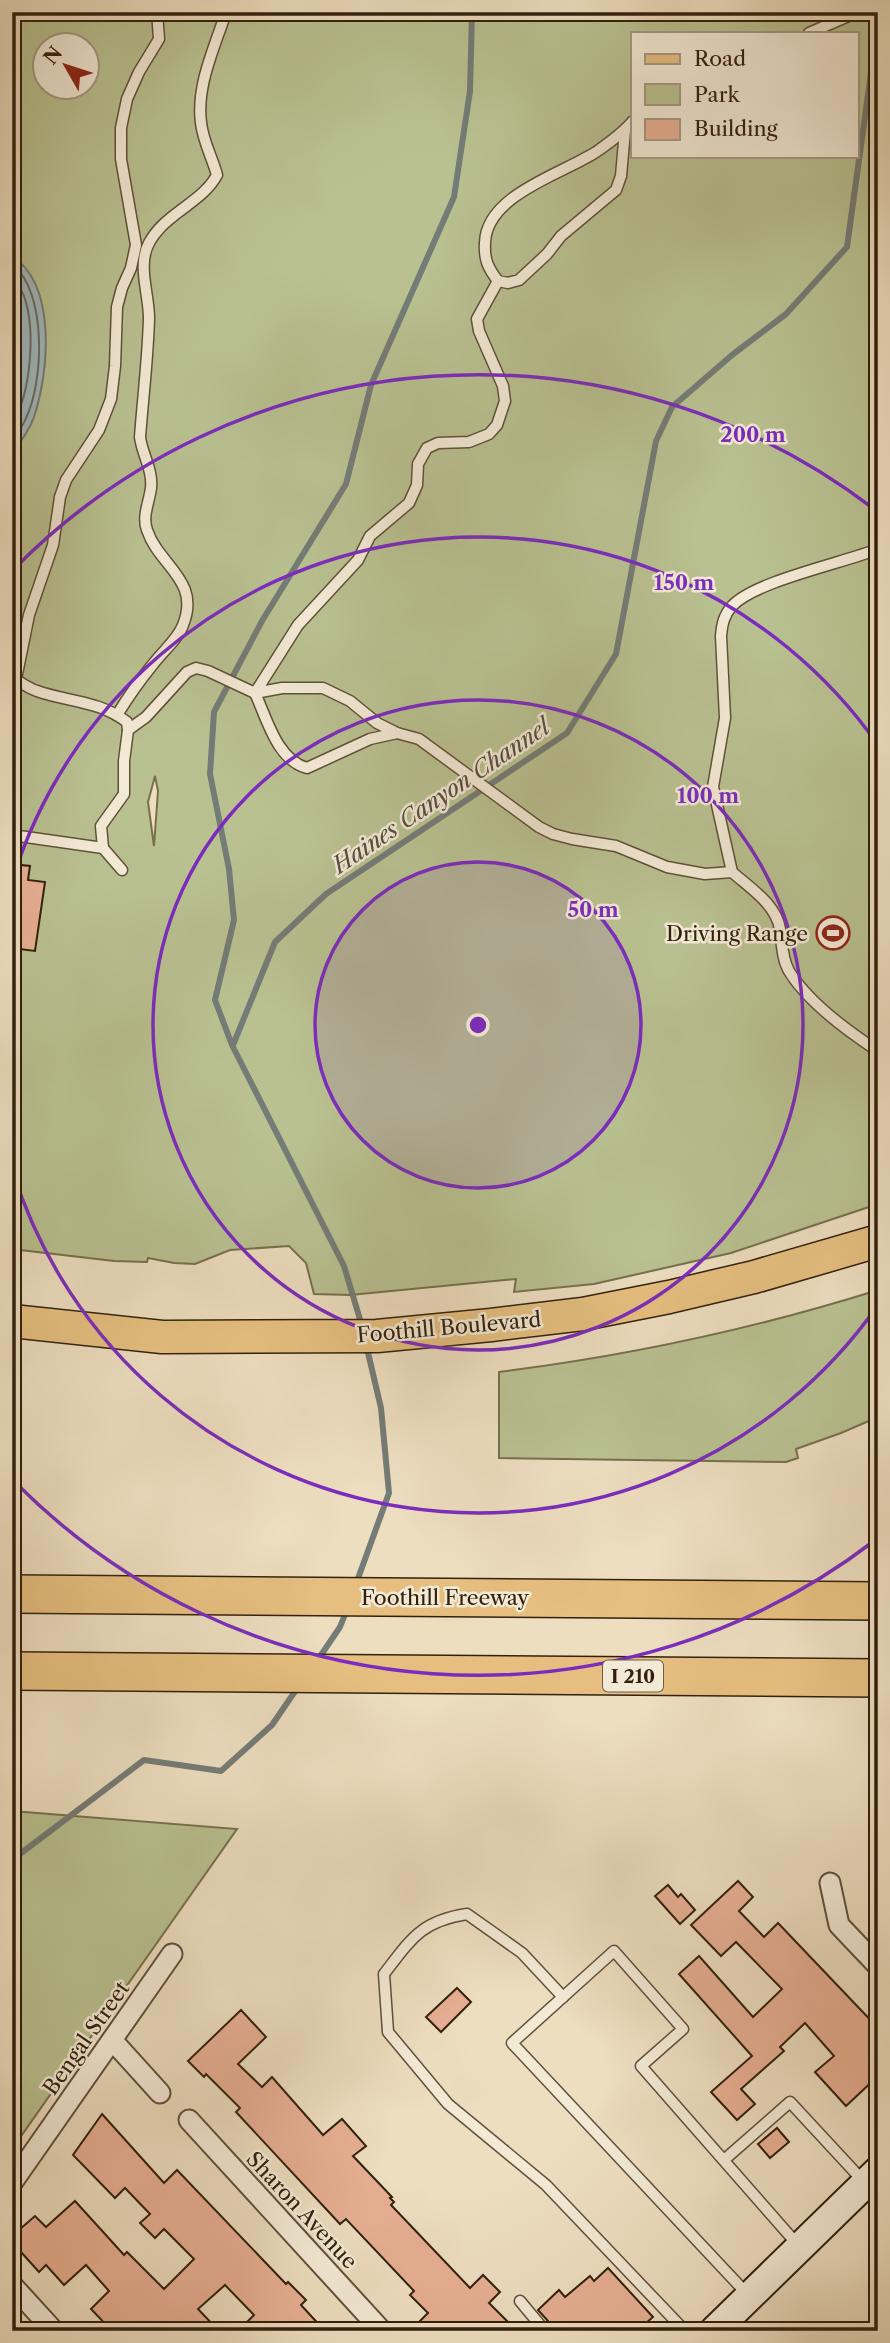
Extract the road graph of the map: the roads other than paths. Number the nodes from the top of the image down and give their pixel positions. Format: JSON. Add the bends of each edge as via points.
{"nodes":[{"id":1,"x":157,"y":12,"type":"edge"},
{"id":2,"x":226,"y":12,"type":"edge"},
{"id":3,"x":858,"y":12,"type":"edge"},
{"id":4,"x":811,"y":32,"type":"edge"},
{"id":5,"x":631,"y":123,"type":"edge"},
{"id":6,"x":625,"y":130,"type":"junction"},
{"id":7,"x":498,"y":281,"type":"junction"},
{"id":8,"x":878,"y":549,"type":"edge"},
{"id":9,"x":14,"y":678,"type":"edge"},
{"id":10,"x":255,"y":693,"type":"junction"},
{"id":11,"x":117,"y":715,"type":"junction"},
{"id":12,"x":128,"y":730,"type":"junction"},
{"id":13,"x":397,"y":733,"type":"junction"},
{"id":14,"x":12,"y":835,"type":"edge"},
{"id":15,"x":103,"y":848,"type":"junction"},
{"id":16,"x":122,"y":870,"type":"dead end"},
{"id":17,"x":732,"y":872,"type":"junction"},
{"id":18,"x":878,"y":1051,"type":"edge"},
{"id":19,"x":878,"y":1241,"type":"edge"},
{"id":20,"x":12,"y":1321,"type":"edge"},
{"id":21,"x":12,"y":1594,"type":"edge"},
{"id":22,"x":878,"y":1601,"type":"edge"},
{"id":23,"x":12,"y":1671,"type":"edge"},
{"id":24,"x":878,"y":1678,"type":"edge"},
{"id":25,"x":830,"y":1883,"type":"dead end"},
{"id":26,"x":172,"y":1954,"type":"dead end"},
{"id":27,"x":878,"y":1966,"type":"edge"},
{"id":28,"x":563,"y":1997,"type":"junction"},
{"id":29,"x":112,"y":2040,"type":"junction"},
{"id":30,"x":160,"y":2093,"type":"dead end"},
{"id":31,"x":189,"y":2120,"type":"dead end"},
{"id":32,"x":724,"y":2160,"type":"junction"},
{"id":33,"x":871,"y":2177,"type":"edge"},
{"id":34,"x":12,"y":2183,"type":"edge"},
{"id":35,"x":800,"y":2247,"type":"junction"},
{"id":36,"x":12,"y":2285,"type":"edge"},
{"id":37,"x":749,"y":2297,"type":"junction"},
{"id":38,"x":520,"y":2301,"type":"dead end"},
{"id":39,"x":54,"y":2331,"type":"edge"},
{"id":40,"x":382,"y":2331,"type":"edge"},
{"id":41,"x":545,"y":2331,"type":"edge"},
{"id":42,"x":685,"y":2331,"type":"edge"},
{"id":43,"x":714,"y":2331,"type":"edge"}],
"edges":[{"from":1,"to":9,"type":"lane","via":[[159,39],[127,99],[121,128],[121,159],[136,245],[117,307],[111,399],[99,430],[60,497],[53,545]]},
{"from":2,"to":11,"type":"lane","via":[[204,77],[201,103],[205,144],[217,175],[210,188],[175,213],[154,236],[147,246],[144,268],[149,313],[140,436],[151,474],[145,517],[154,544],[183,582],[186,616],[179,633]]},
{"from":3,"to":4,"type":"lane"},
{"from":5,"to":6,"type":"lane"},
{"from":6,"to":7,"type":"lane","via":[[616,190],[561,236],[519,280]]},
{"from":6,"to":7,"type":"lane","via":[[595,153],[509,200],[493,216],[485,234],[484,259]]},
{"from":7,"to":10,"type":"lane","via":[[477,319],[503,386],[505,401],[496,425],[489,434],[469,442],[427,448],[418,464],[409,503],[370,536],[358,561],[298,625]]},
{"from":8,"to":17,"type":"lane","via":[[744,597],[722,624],[725,718],[713,787]]},
{"from":9,"to":11,"type":"lane","via":[[36,691],[89,703]]},
{"from":10,"to":12,"type":"lane","via":[[196,668]]},
{"from":10,"to":13,"type":"lane","via":[[323,688]]},
{"from":10,"to":13,"type":"lane","via":[[277,741],[298,766],[307,768],[370,739]]},
{"from":11,"to":12,"type":"lane","via":[[127,722]]},
{"from":12,"to":15,"type":"lane","via":[[124,794],[101,825]]},
{"from":13,"to":17,"type":"lane","via":[[419,739],[553,834],[616,845],[667,867],[705,874]]},
{"from":14,"to":15,"type":"lane"},
{"from":15,"to":16,"type":"lane"},
{"from":17,"to":18,"type":"lane","via":[[774,912],[789,970],[806,992]]},
{"from":19,"to":20,"type":"main road","name":"Foothill Boulevard","via":[[754,1277],[583,1314],[377,1336],[162,1337]]},
{"from":21,"to":22,"type":"highway","name":"Foothill Freeway"},
{"from":23,"to":24,"type":"highway","number":"I 210"},
{"from":25,"to":27,"type":"street","via":[[839,1925]]},
{"from":26,"to":29,"type":"street","name":"Bengal Street"},
{"from":28,"to":32,"type":"lane","via":[[614,1951],[683,2029],[641,2066]]},
{"from":28,"to":37,"type":"lane","via":[[512,2043]]},
{"from":28,"to":42,"type":"lane","via":[[522,1953],[467,1914],[442,1918],[413,1937],[384,1974],[388,2032],[448,2104],[546,2185]]},
{"from":29,"to":30,"type":"street"},
{"from":29,"to":34,"type":"street","name":"Bengal Street"},
{"from":31,"to":40,"type":"street","name":"Sharon Avenue"},
{"from":32,"to":33,"type":"lane","via":[[790,2102]]},
{"from":32,"to":35,"type":"lane"},
{"from":33,"to":35,"type":"main road"},
{"from":35,"to":37,"type":"main road"},
{"from":36,"to":39,"type":"street"},
{"from":37,"to":43,"type":"main road"},
{"from":38,"to":41,"type":"lane"}]}
